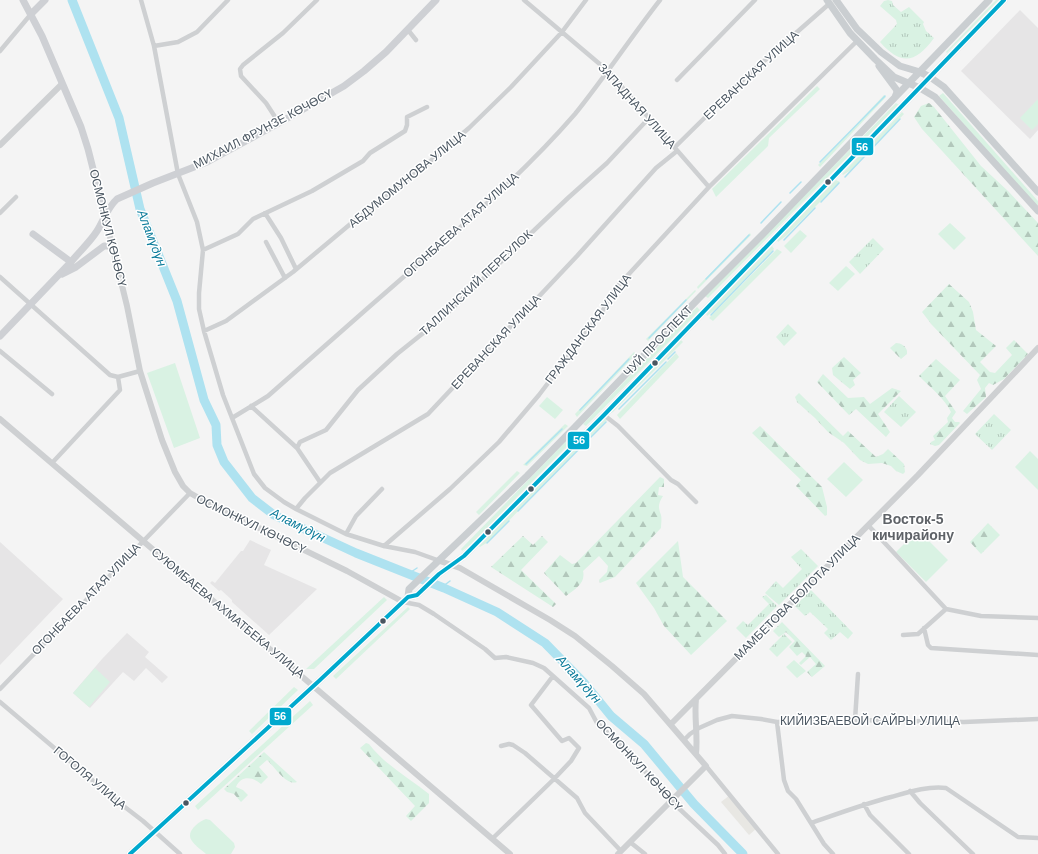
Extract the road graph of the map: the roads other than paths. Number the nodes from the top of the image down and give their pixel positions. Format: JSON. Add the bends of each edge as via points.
{"nodes":[{"id":1,"x":23,"y":0,"type":"edge"},
{"id":2,"x":45,"y":0,"type":"edge"},
{"id":3,"x":141,"y":0,"type":"edge"},
{"id":4,"x":228,"y":0,"type":"edge"},
{"id":5,"x":317,"y":0,"type":"edge"},
{"id":6,"x":436,"y":0,"type":"edge"},
{"id":7,"x":524,"y":0,"type":"edge"},
{"id":8,"x":586,"y":0,"type":"edge"},
{"id":9,"x":660,"y":0,"type":"edge"},
{"id":10,"x":755,"y":0,"type":"edge"},
{"id":11,"x":836,"y":0,"type":"edge"},
{"id":12,"x":989,"y":0,"type":"edge"},
{"id":13,"x":1004,"y":0,"type":"edge"},
{"id":14,"x":828,"y":2,"type":"edge"},
{"id":15,"x":31,"y":14,"type":"junction"},
{"id":16,"x":408,"y":30,"type":"junction"},
{"id":17,"x":562,"y":32,"type":"junction"},
{"id":18,"x":416,"y":40,"type":"dead end"},
{"id":19,"x":857,"y":42,"type":"junction"},
{"id":20,"x":154,"y":46,"type":"junction"},
{"id":21,"x":0,"y":51,"type":"edge"},
{"id":22,"x":875,"y":59,"type":"junction"},
{"id":23,"x":608,"y":71,"type":"junction"},
{"id":24,"x":920,"y":72,"type":"junction"},
{"id":25,"x":930,"y":77,"type":"junction"},
{"id":26,"x":677,"y":80,"type":"dead end"},
{"id":27,"x":909,"y":83,"type":"junction"},
{"id":28,"x":62,"y":84,"type":"junction"},
{"id":29,"x":920,"y":88,"type":"junction"},
{"id":30,"x":894,"y":99,"type":"junction"},
{"id":31,"x":427,"y":107,"type":"dead end"},
{"id":32,"x":649,"y":118,"type":"junction"},
{"id":33,"x":279,"y":123,"type":"junction"},
{"id":34,"x":0,"y":145,"type":"edge"},
{"id":35,"x":676,"y":149,"type":"junction"},
{"id":36,"x":178,"y":174,"type":"junction"},
{"id":37,"x":709,"y":187,"type":"junction"},
{"id":38,"x":1038,"y":192,"type":"edge"},
{"id":39,"x":16,"y":197,"type":"dead end"},
{"id":40,"x":1038,"y":211,"type":"edge"},
{"id":41,"x":0,"y":214,"type":"edge"},
{"id":42,"x":265,"y":214,"type":"junction"},
{"id":43,"x":104,"y":216,"type":"junction"},
{"id":44,"x":33,"y":234,"type":"dead end"},
{"id":45,"x":266,"y":242,"type":"dead end"},
{"id":46,"x":114,"y":250,"type":"junction"},
{"id":47,"x":203,"y":250,"type":"junction"},
{"id":48,"x":71,"y":262,"type":"junction"},
{"id":49,"x":296,"y":269,"type":"junction"},
{"id":50,"x":58,"y":275,"type":"junction"},
{"id":51,"x":0,"y":277,"type":"edge"},
{"id":52,"x":285,"y":278,"type":"junction"},
{"id":53,"x":698,"y":299,"type":"junction"},
{"id":54,"x":31,"y":304,"type":"junction"},
{"id":55,"x":707,"y":308,"type":"junction"},
{"id":56,"x":204,"y":331,"type":"junction"},
{"id":57,"x":0,"y":336,"type":"edge"},
{"id":58,"x":1038,"y":348,"type":"edge"},
{"id":59,"x":0,"y":351,"type":"edge"},
{"id":60,"x":140,"y":371,"type":"junction"},
{"id":61,"x":118,"y":378,"type":"junction"},
{"id":62,"x":52,"y":394,"type":"dead end"},
{"id":63,"x":251,"y":406,"type":"junction"},
{"id":64,"x":604,"y":415,"type":"junction"},
{"id":65,"x":232,"y":418,"type":"junction"},
{"id":66,"x":0,"y":419,"type":"edge"},
{"id":67,"x":297,"y":448,"type":"junction"},
{"id":68,"x":52,"y":463,"type":"junction"},
{"id":69,"x":320,"y":482,"type":"junction"},
{"id":70,"x":382,"y":488,"type":"dead end"},
{"id":71,"x":190,"y":493,"type":"junction"},
{"id":72,"x":696,"y":502,"type":"dead end"},
{"id":73,"x":296,"y":509,"type":"junction"},
{"id":74,"x":868,"y":526,"type":"junction"},
{"id":75,"x":346,"y":534,"type":"junction"},
{"id":76,"x":143,"y":540,"type":"junction"},
{"id":77,"x":384,"y":546,"type":"junction"},
{"id":78,"x":440,"y":560,"type":"junction"},
{"id":79,"x":451,"y":565,"type":"junction"},
{"id":80,"x":407,"y":596,"type":"junction"},
{"id":81,"x":946,"y":609,"type":"junction"},
{"id":82,"x":1038,"y":618,"type":"edge"},
{"id":83,"x":924,"y":628,"type":"junction"},
{"id":84,"x":903,"y":635,"type":"dead end"},
{"id":85,"x":1038,"y":655,"type":"edge"},
{"id":86,"x":858,"y":674,"type":"dead end"},
{"id":87,"x":553,"y":676,"type":"junction"},
{"id":88,"x":313,"y":686,"type":"junction"},
{"id":89,"x":0,"y":689,"type":"edge"},
{"id":90,"x":696,"y":698,"type":"junction"},
{"id":91,"x":0,"y":702,"type":"edge"},
{"id":92,"x":1038,"y":719,"type":"edge"},
{"id":93,"x":855,"y":720,"type":"junction"},
{"id":94,"x":777,"y":722,"type":"junction"},
{"id":95,"x":671,"y":724,"type":"junction"},
{"id":96,"x":696,"y":730,"type":"junction"},
{"id":97,"x":684,"y":740,"type":"junction"},
{"id":98,"x":501,"y":746,"type":"dead end"},
{"id":99,"x":696,"y":754,"type":"junction"},
{"id":100,"x":706,"y":766,"type":"junction"},
{"id":101,"x":554,"y":779,"type":"junction"},
{"id":102,"x":910,"y":791,"type":"junction"},
{"id":103,"x":671,"y":801,"type":"junction"},
{"id":104,"x":864,"y":804,"type":"junction"},
{"id":105,"x":811,"y":823,"type":"junction"},
{"id":106,"x":155,"y":832,"type":"junction"},
{"id":107,"x":1038,"y":838,"type":"edge"},
{"id":108,"x":492,"y":839,"type":"junction"},
{"id":109,"x":630,"y":842,"type":"junction"},
{"id":110,"x":619,"y":853,"type":"edge"},
{"id":111,"x":130,"y":854,"type":"edge"},
{"id":112,"x":180,"y":854,"type":"edge"},
{"id":113,"x":510,"y":854,"type":"edge"},
{"id":114,"x":646,"y":854,"type":"edge"},
{"id":115,"x":725,"y":854,"type":"edge"},
{"id":116,"x":778,"y":854,"type":"edge"},
{"id":117,"x":833,"y":854,"type":"edge"},
{"id":118,"x":909,"y":854,"type":"edge"},
{"id":119,"x":973,"y":854,"type":"edge"}],
"edges":[{"from":1,"to":15,"type":"main road","name":"ОСМОНКУЛ КӨЧӨСҮ"},
{"from":2,"to":15,"type":"main road"},
{"from":3,"to":20,"type":"street"},
{"from":4,"to":20,"type":"street","via":[[197,32],[178,42]]},
{"from":5,"to":33,"type":"street","via":[[240,69],[241,76],[266,103]]},
{"from":6,"to":16,"type":"main road","name":"МИХАИЛ ФРУНЗЕ КӨЧӨСҮ"},
{"from":7,"to":17,"type":"street","name":"ЗАПАДНАЯ УЛИЦА"},
{"from":8,"to":17,"type":"street","name":"АБДУМОМУНОВА УЛИЦА"},
{"from":9,"to":23,"type":"street","name":"ОГОНБАЕВА АТАЯ УЛИЦА"},
{"from":10,"to":26,"type":"street"},
{"from":11,"to":24,"type":"main road","via":[[857,29],[882,52],[900,66]]},
{"from":12,"to":24,"type":"main road","name":"ЧУЙ ПРОСПЕКТ"},
{"from":13,"to":25,"type":"main road","name":"ЧУЙ ПРОСПЕКТ"},
{"from":14,"to":19,"type":"main road"},
{"from":14,"to":35,"type":"street","name":"ЕРЕВАНСКАЯ УЛИЦА","via":[[747,76]]},
{"from":15,"to":21,"type":"street"},
{"from":15,"to":28,"type":"main road","name":"ОСМОНКУЛ КӨЧӨСҮ"},
{"from":16,"to":18,"type":"street"},
{"from":16,"to":33,"type":"main road","name":"МИХАИЛ ФРУНЗЕ КӨЧӨСҮ","via":[[386,52],[344,86]]},
{"from":17,"to":23,"type":"street","name":"ЗАПАДНАЯ УЛИЦА"},
{"from":17,"to":49,"type":"street","name":"АБДУМОМУНОВА УЛИЦА","via":[[511,88],[469,128]]},
{"from":19,"to":22,"type":"main road"},
{"from":19,"to":37,"type":"street","name":"ГРАЖДАНСКАЯ УЛИЦА"},
{"from":20,"to":36,"type":"street"},
{"from":22,"to":27,"type":"main road","via":[[894,77]]},
{"from":22,"to":30,"type":"main road","via":[[896,89]]},
{"from":23,"to":32,"type":"street","name":"ЗАПАДНАЯ УЛИЦА"},
{"from":23,"to":63,"type":"street","name":"ОГОНБАЕВА АТАЯ УЛИЦА","via":[[574,114],[527,165],[479,211],[268,396]]},
{"from":24,"to":25,"type":"main road"},
{"from":24,"to":27,"type":"main road","name":"ЧУЙ ПРОСПЕКТ"},
{"from":25,"to":29,"type":"main road","name":"ЧУЙ ПРОСПЕКТ"},
{"from":25,"to":38,"type":"main road","via":[[944,87]]},
{"from":27,"to":29,"type":"main road"},
{"from":27,"to":30,"type":"main road","name":"ЧУЙ ПРОСПЕКТ"},
{"from":28,"to":34,"type":"street"},
{"from":28,"to":43,"type":"main road","name":"ОСМОНКУЛ КӨЧӨСҮ","via":[[88,149]]},
{"from":29,"to":40,"type":"main road","via":[[935,97]]},
{"from":29,"to":55,"type":"main road","name":"ЧУЙ ПРОСПЕКТ"},
{"from":30,"to":53,"type":"main road","name":"ЧУЙ ПРОСПЕКТ"},
{"from":31,"to":42,"type":"street","via":[[407,117],[405,131],[370,153],[363,161],[312,191]]},
{"from":32,"to":35,"type":"street","name":"ЗАПАДНАЯ УЛИЦА"},
{"from":32,"to":67,"type":"street","name":"ТАЛЛИНСКИЙ ПЕРЕУЛОК","via":[[607,163],[442,318],[358,390],[326,430],[300,442]]},
{"from":33,"to":36,"type":"main road","name":"МИХАИЛ ФРУНЗЕ КӨЧӨСҮ","via":[[207,162]]},
{"from":35,"to":37,"type":"street","name":"ЗАПАДНАЯ УЛИЦА"},
{"from":35,"to":69,"type":"street","name":"ЕРЕВАНСКАЯ УЛИЦА","via":[[428,414],[330,473]]},
{"from":36,"to":43,"type":"main road","name":"МИХАИЛ ФРУНЗЕ КӨЧӨСҮ","via":[[126,194],[113,203]]},
{"from":36,"to":47,"type":"street","via":[[197,222]]},
{"from":37,"to":77,"type":"street","name":"ГРАЖДАНСКАЯ УЛИЦА","via":[[616,288],[603,310],[546,387],[499,442]]},
{"from":39,"to":41,"type":"street"},
{"from":42,"to":47,"type":"street","via":[[253,219],[238,234]]},
{"from":42,"to":49,"type":"street","via":[[281,238]]},
{"from":43,"to":46,"type":"street","name":"ОСМОНКУЛ КӨЧӨСҮ"},
{"from":43,"to":48,"type":"main road","name":"МИХАИЛ ФРУНЗЕ КӨЧӨСҮ","via":[[96,232]]},
{"from":44,"to":48,"type":"main road"},
{"from":45,"to":52,"type":"street"},
{"from":46,"to":50,"type":"main road","name":"МИХАИЛ ФРУНЗЕ КӨЧӨСҮ","via":[[104,246],[76,267]]},
{"from":46,"to":60,"type":"street","name":"ОСМОНКУЛ КӨЧӨСҮ"},
{"from":47,"to":56,"type":"street","via":[[199,309]]},
{"from":48,"to":50,"type":"main road","name":"МИХАИЛ ФРУНЗЕ КӨЧӨСҮ"},
{"from":49,"to":52,"type":"street","name":"АБДУМОМУНОВА УЛИЦА"},
{"from":50,"to":54,"type":"main road","name":"МИХАИЛ ФРУНЗЕ КӨЧӨСҮ"},
{"from":51,"to":54,"type":"street"},
{"from":52,"to":56,"type":"street","name":"АБДУМОМУНОВА УЛИЦА","via":[[226,321]]},
{"from":53,"to":55,"type":"main road"},
{"from":53,"to":78,"type":"main road","name":"ЧУЙ ПРОСПЕКТ","via":[[527,476]]},
{"from":54,"to":57,"type":"main road","name":"МИХАИЛ ФРУНЗЕ КӨЧӨСҮ"},
{"from":54,"to":61,"type":"street","via":[[110,376]]},
{"from":55,"to":64,"type":"main road","name":"ЧУЙ ПРОСПЕКТ"},
{"from":56,"to":65,"type":"street"},
{"from":58,"to":74,"type":"street","name":"МАМБЕТОВА БОЛОТА УЛИЦА"},
{"from":59,"to":62,"type":"street"},
{"from":60,"to":61,"type":"street"},
{"from":60,"to":71,"type":"street","name":"ОСМОНКУЛ КӨЧӨСҮ","via":[[175,472]]},
{"from":61,"to":68,"type":"street","via":[[120,390]]},
{"from":63,"to":65,"type":"street","name":"ОГОНБАЕВА АТАЯ УЛИЦА"},
{"from":63,"to":67,"type":"street"},
{"from":64,"to":72,"type":"street"},
{"from":64,"to":79,"type":"main road","name":"ЧУЙ ПРОСПЕКТ","via":[[464,556]]},
{"from":65,"to":73,"type":"street","via":[[248,460],[259,480],[274,495]]},
{"from":66,"to":68,"type":"street","name":"СУЮМБАЕВА АХМАТБЕКА УЛИЦА"},
{"from":67,"to":69,"type":"street"},
{"from":68,"to":76,"type":"street","name":"СУЮМБАЕВА АХМАТБЕКА УЛИЦА"},
{"from":69,"to":73,"type":"street","name":"ЕРЕВАНСКАЯ УЛИЦА"},
{"from":70,"to":75,"type":"street","via":[[356,516]]},
{"from":71,"to":76,"type":"street","name":"ОГОНБАЕВА АТАЯ УЛИЦА"},
{"from":71,"to":80,"type":"street","name":"ОСМОНКУЛ КӨЧӨСҮ","via":[[347,570]]},
{"from":73,"to":75,"type":"street"},
{"from":74,"to":81,"type":"street"},
{"from":74,"to":90,"type":"street","name":"МАМБЕТОВА БОЛОТА УЛИЦА"},
{"from":75,"to":77,"type":"street"},
{"from":76,"to":88,"type":"street","name":"СУЮМБАЕВА АХМАТБЕКА УЛИЦА"},
{"from":76,"to":89,"type":"street","name":"ОГОНБАЕВА АТАЯ УЛИЦА"},
{"from":77,"to":78,"type":"street"},
{"from":78,"to":79,"type":"street"},
{"from":78,"to":80,"type":"main road","name":"ЧУЙ ПРОСПЕКТ"},
{"from":79,"to":80,"type":"main road","name":"ЧУЙ ПРОСПЕКТ","via":[[417,595]]},
{"from":79,"to":95,"type":"street","via":[[576,636],[644,694]]},
{"from":80,"to":87,"type":"street","name":"ОСМОНКУЛ КӨЧӨСҮ","via":[[485,648],[495,658],[506,657],[533,663]]},
{"from":80,"to":88,"type":"main road","name":"ЧУЙ ПРОСПЕКТ"},
{"from":81,"to":82,"type":"street","via":[[981,616]]},
{"from":81,"to":83,"type":"street"},
{"from":83,"to":84,"type":"street","via":[[918,634]]},
{"from":83,"to":85,"type":"street","via":[[931,648]]},
{"from":86,"to":93,"type":"street"},
{"from":87,"to":101,"type":"street","via":[[531,705],[562,740],[569,738],[579,748]]},
{"from":87,"to":103,"type":"street","name":"ОСМОНКУЛ КӨЧӨСҮ","via":[[589,708],[597,723],[628,752]]},
{"from":88,"to":106,"type":"main road","name":"ЧУЙ ПРОСПЕКТ"},
{"from":88,"to":108,"type":"street","name":"СУЮМБАЕВА АХМАТБЕКА УЛИЦА"},
{"from":90,"to":95,"type":"street","name":"МАМБЕТОВА БОЛОТА УЛИЦА"},
{"from":90,"to":96,"type":"street"},
{"from":91,"to":106,"type":"street","name":"ГОГОЛЯ УЛИЦА"},
{"from":92,"to":93,"type":"street","name":"КИЙИЗБАЕВОЙ САЙРЫ УЛИЦА","via":[[964,722]]},
{"from":93,"to":94,"type":"street","name":"КИЙИЗБАЕВОЙ САЙРЫ УЛИЦА"},
{"from":94,"to":96,"type":"street","name":"КИЙИЗБАЕВОЙ САЙРЫ УЛИЦА","via":[[732,716]]},
{"from":94,"to":105,"type":"street","via":[[784,780],[788,791]]},
{"from":95,"to":97,"type":"street"},
{"from":96,"to":97,"type":"street","name":"КИЙИЗБАЕВОЙ САЙРЫ УЛИЦА"},
{"from":96,"to":99,"type":"street"},
{"from":97,"to":99,"type":"street"},
{"from":98,"to":101,"type":"street","via":[[509,744],[525,753]]},
{"from":99,"to":100,"type":"street"},
{"from":100,"to":103,"type":"street"},
{"from":100,"to":116,"type":"street"},
{"from":101,"to":108,"type":"street"},
{"from":101,"to":110,"type":"street","via":[[577,798],[585,813]]},
{"from":102,"to":104,"type":"street"},
{"from":102,"to":107,"type":"street","via":[[946,788],[1018,837]]},
{"from":102,"to":119,"type":"street"},
{"from":103,"to":109,"type":"street"},
{"from":103,"to":115,"type":"street","name":"ОСМОНКУЛ КӨЧӨСҮ"},
{"from":104,"to":105,"type":"street"},
{"from":104,"to":118,"type":"street","via":[[870,815]]},
{"from":105,"to":117,"type":"street"},
{"from":106,"to":111,"type":"main road","name":"ЧУЙ ПРОСПЕКТ"},
{"from":106,"to":112,"type":"street","name":"ГОГОЛЯ УЛИЦА"},
{"from":108,"to":113,"type":"street","name":"СУЮМБАЕВА АХМАТБЕКА УЛИЦА"},
{"from":109,"to":110,"type":"street"},
{"from":109,"to":114,"type":"street"}]}
